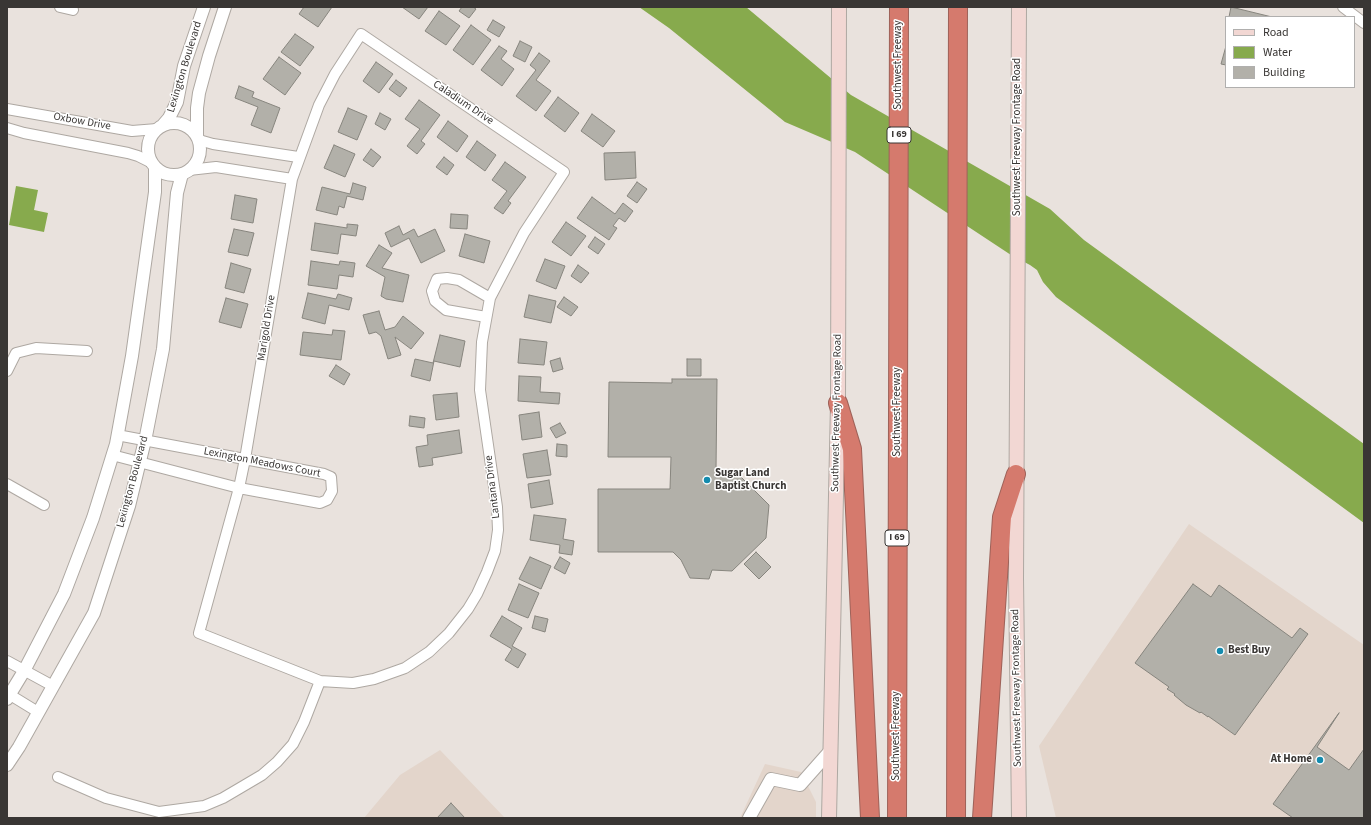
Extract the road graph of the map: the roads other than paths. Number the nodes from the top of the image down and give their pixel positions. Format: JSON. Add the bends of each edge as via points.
{"nodes":[{"id":1,"x":60,"y":7,"type":"edge"},
{"id":2,"x":204,"y":7,"type":"edge"},
{"id":3,"x":225,"y":7,"type":"edge"},
{"id":4,"x":839,"y":7,"type":"edge"},
{"id":5,"x":958,"y":7,"type":"edge"},
{"id":6,"x":1019,"y":7,"type":"edge"},
{"id":7,"x":1343,"y":7,"type":"edge"},
{"id":8,"x":73,"y":10,"type":"dead end"},
{"id":9,"x":899,"y":10,"type":"edge"},
{"id":10,"x":1355,"y":16,"type":"edge"},
{"id":11,"x":1355,"y":16,"type":"edge"},
{"id":12,"x":1364,"y":23,"type":"edge"},
{"id":13,"x":362,"y":34,"type":"joint"},
{"id":14,"x":7,"y":109,"type":"edge"},
{"id":15,"x":160,"y":127,"type":"junction"},
{"id":16,"x":7,"y":128,"type":"edge"},
{"id":17,"x":198,"y":137,"type":"junction"},
{"id":18,"x":298,"y":157,"type":"junction"},
{"id":19,"x":154,"y":165,"type":"junction"},
{"id":20,"x":186,"y":172,"type":"junction"},
{"id":21,"x":564,"y":172,"type":"joint"},
{"id":22,"x":292,"y":179,"type":"junction"},
{"id":23,"x":490,"y":298,"type":"junction"},
{"id":24,"x":486,"y":317,"type":"junction"},
{"id":25,"x":87,"y":351,"type":"dead end"},
{"id":26,"x":7,"y":371,"type":"edge"},
{"id":27,"x":838,"y":403,"type":"junction"},
{"id":28,"x":117,"y":436,"type":"junction"},
{"id":29,"x":144,"y":440,"type":"junction"},
{"id":30,"x":112,"y":455,"type":"junction"},
{"id":31,"x":245,"y":459,"type":"junction"},
{"id":32,"x":139,"y":462,"type":"junction"},
{"id":33,"x":1016,"y":474,"type":"junction"},
{"id":34,"x":7,"y":484,"type":"edge"},
{"id":35,"x":239,"y":488,"type":"junction"},
{"id":36,"x":44,"y":505,"type":"dead end"},
{"id":37,"x":199,"y":633,"type":"joint"},
{"id":38,"x":7,"y":661,"type":"edge"},
{"id":39,"x":24,"y":671,"type":"junction"},
{"id":40,"x":320,"y":681,"type":"junction"},
{"id":41,"x":53,"y":686,"type":"junction"},
{"id":42,"x":8,"y":695,"type":"edge"},
{"id":43,"x":38,"y":712,"type":"junction"},
{"id":44,"x":830,"y":750,"type":"junction"},
{"id":45,"x":7,"y":765,"type":"edge"},
{"id":46,"x":58,"y":777,"type":"dead end"},
{"id":47,"x":749,"y":818,"type":"edge"},
{"id":48,"x":829,"y":818,"type":"edge"},
{"id":49,"x":870,"y":818,"type":"edge"},
{"id":50,"x":896,"y":818,"type":"edge"},
{"id":51,"x":956,"y":818,"type":"edge"},
{"id":52,"x":982,"y":818,"type":"edge"},
{"id":53,"x":1019,"y":818,"type":"edge"}],
"edges":[{"from":1,"to":8,"type":"street"},
{"from":2,"to":15,"type":"street","name":"Lexington Boulevard","via":[[184,66],[176,102],[169,118]]},
{"from":3,"to":17,"type":"street","name":"Lexington Boulevard","via":[[199,93]]},
{"from":4,"to":27,"type":"main road","name":"Southwest Freeway Frontage Road"},
{"from":5,"to":51,"type":"highway"},
{"from":6,"to":33,"type":"main road","name":"Southwest Freeway Frontage Road"},
{"from":7,"to":11,"type":"street"},
{"from":9,"to":50,"type":"highway","name":"Southwest Freeway","number":"I 69"},
{"from":10,"to":12,"type":"street"},
{"from":13,"to":18,"type":"street","name":"Marigold Drive","via":[[328,86]]},
{"from":13,"to":21,"type":"street","name":"Caladium Drive"},
{"from":14,"to":15,"type":"street","name":"Oxbow Drive","via":[[132,131]]},
{"from":15,"to":17,"type":"street","via":[[176,122],[182,123]]},
{"from":15,"to":19,"type":"street","via":[[148,145]]},
{"from":16,"to":19,"type":"street","name":"Oxbow Drive","via":[[128,153]]},
{"from":17,"to":18,"type":"street","via":[[213,144]]},
{"from":17,"to":20,"type":"street","via":[[201,146],[198,160]]},
{"from":18,"to":22,"type":"street","name":"Marigold Drive"},
{"from":19,"to":20,"type":"street","via":[[168,174]]},
{"from":19,"to":28,"type":"street","via":[[155,192],[132,356]]},
{"from":20,"to":22,"type":"street","via":[[216,167]]},
{"from":20,"to":29,"type":"street","name":"Lexington Boulevard","via":[[177,193],[163,349]]},
{"from":21,"to":23,"type":"street","name":"Lantana Drive","via":[[524,233]]},
{"from":22,"to":31,"type":"street","name":"Marigold Drive"},
{"from":23,"to":24,"type":"street","name":"Lantana Drive"},
{"from":23,"to":24,"type":"street","via":[[459,280],[447,278],[437,279],[432,291],[435,301],[446,310]]},
{"from":24,"to":40,"type":"street","name":"Lantana Drive","via":[[480,390],[498,530],[495,551],[478,594],[449,633],[429,652],[405,668],[353,683]]},
{"from":25,"to":26,"type":"street","via":[[36,348],[16,353]]},
{"from":27,"to":44,"type":"main road","name":"Southwest Freeway Frontage Road"},
{"from":27,"to":49,"type":"highway","via":[[852,449]]},
{"from":28,"to":29,"type":"street","name":"Lexington Meadows Court"},
{"from":28,"to":30,"type":"street"},
{"from":29,"to":31,"type":"street","name":"Lexington Meadows Court"},
{"from":29,"to":32,"type":"street","name":"Lexington Boulevard"},
{"from":30,"to":32,"type":"street","name":"Lexington Meadows Court"},
{"from":30,"to":39,"type":"street","via":[[93,518],[64,594]]},
{"from":31,"to":35,"type":"street","name":"Marigold Drive"},
{"from":31,"to":35,"type":"street","name":"Lexington Meadows Court","via":[[324,474],[331,477],[332,491],[327,500],[320,503]]},
{"from":32,"to":35,"type":"street","name":"Lexington Meadows Court"},
{"from":32,"to":41,"type":"street","name":"Lexington Boulevard","via":[[129,506],[94,613]]},
{"from":33,"to":52,"type":"highway","via":[[1002,517]]},
{"from":33,"to":53,"type":"main road","name":"Southwest Freeway Frontage Road"},
{"from":34,"to":36,"type":"street"},
{"from":35,"to":37,"type":"street","name":"Marigold Drive"},
{"from":37,"to":40,"type":"street","name":"Lantana Drive"},
{"from":38,"to":39,"type":"street"},
{"from":39,"to":41,"type":"street"},
{"from":39,"to":42,"type":"street"},
{"from":40,"to":46,"type":"street","via":[[293,744],[277,762],[262,775],[204,806],[159,812],[106,798]]},
{"from":41,"to":43,"type":"street","name":"Lexington Boulevard"},
{"from":42,"to":43,"type":"street"},
{"from":43,"to":45,"type":"street","name":"Lexington Boulevard"},
{"from":44,"to":47,"type":"street","via":[[800,784],[771,779]]},
{"from":44,"to":48,"type":"main road","name":"Southwest Freeway Frontage Road"}]}
